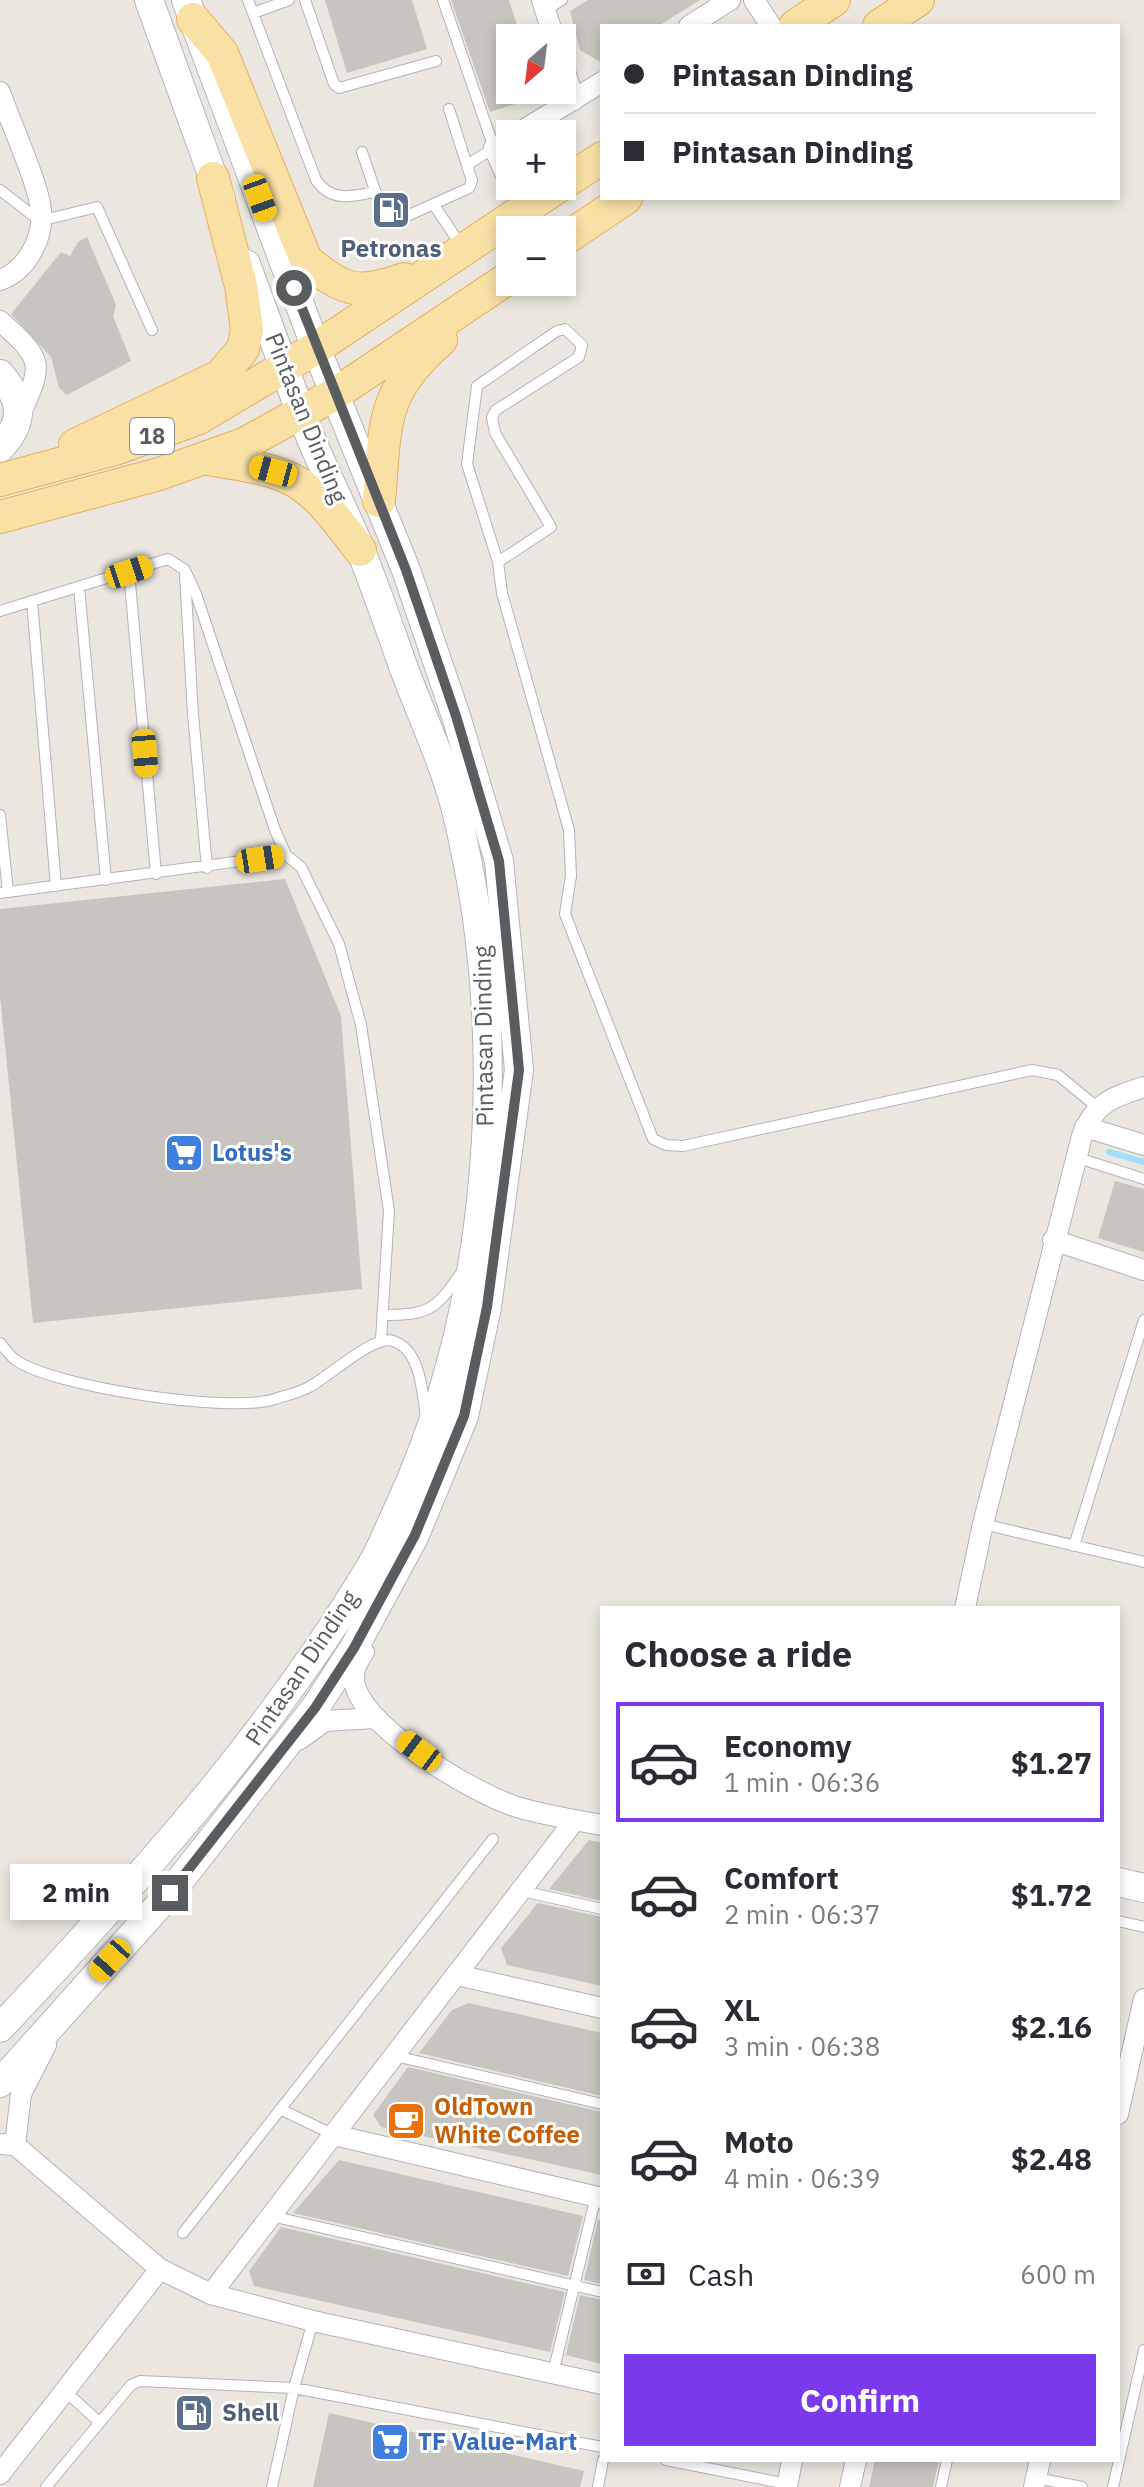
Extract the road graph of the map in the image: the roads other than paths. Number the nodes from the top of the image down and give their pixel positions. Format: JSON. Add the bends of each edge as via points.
{"nodes":[{"id":1,"x":149,"y":0,"type":"edge"},
{"id":2,"x":248,"y":0,"type":"edge"},
{"id":3,"x":289,"y":0,"type":"edge"},
{"id":4,"x":305,"y":0,"type":"edge"},
{"id":5,"x":443,"y":0,"type":"edge"},
{"id":6,"x":730,"y":0,"type":"edge"},
{"id":7,"x":754,"y":0,"type":"edge"},
{"id":8,"x":834,"y":0,"type":"edge"},
{"id":9,"x":918,"y":0,"type":"edge"},
{"id":10,"x":550,"y":3,"type":"edge"},
{"id":11,"x":190,"y":9,"type":"edge"},
{"id":12,"x":253,"y":13,"type":"junction"},
{"id":13,"x":552,"y":24,"type":"edge"},
{"id":14,"x":692,"y":24,"type":"edge"},
{"id":15,"x":770,"y":24,"type":"edge"},
{"id":16,"x":798,"y":24,"type":"edge"},
{"id":17,"x":882,"y":24,"type":"edge"},
{"id":18,"x":436,"y":61,"type":"dead end"},
{"id":19,"x":600,"y":83,"type":"edge"},
{"id":20,"x":0,"y":92,"type":"edge"},
{"id":21,"x":576,"y":99,"type":"edge"},
{"id":22,"x":567,"y":104,"type":"edge"},
{"id":23,"x":449,"y":109,"type":"dead end"},
{"id":24,"x":540,"y":120,"type":"edge"},
{"id":25,"x":496,"y":128,"type":"edge"},
{"id":26,"x":496,"y":147,"type":"edge"},
{"id":27,"x":362,"y":152,"type":"dead end"},
{"id":28,"x":600,"y":159,"type":"edge"},
{"id":29,"x":467,"y":165,"type":"junction"},
{"id":30,"x":576,"y":175,"type":"edge"},
{"id":31,"x":213,"y":178,"type":"junction"},
{"id":32,"x":0,"y":190,"type":"edge"},
{"id":33,"x":374,"y":192,"type":"junction"},
{"id":34,"x":508,"y":200,"type":"edge"},
{"id":35,"x":623,"y":200,"type":"edge"},
{"id":36,"x":434,"y":205,"type":"junction"},
{"id":37,"x":40,"y":221,"type":"junction"},
{"id":38,"x":576,"y":232,"type":"edge"},
{"id":39,"x":464,"y":249,"type":"junction"},
{"id":40,"x":435,"y":268,"type":"junction"},
{"id":41,"x":8,"y":277,"type":"edge"},
{"id":42,"x":496,"y":288,"type":"edge"},
{"id":43,"x":496,"y":291,"type":"edge"},
{"id":44,"x":0,"y":321,"type":"edge"},
{"id":45,"x":152,"y":330,"type":"dead end"},
{"id":46,"x":316,"y":348,"type":"junction"},
{"id":47,"x":285,"y":367,"type":"junction"},
{"id":48,"x":335,"y":394,"type":"junction"},
{"id":49,"x":9,"y":396,"type":"edge"},
{"id":50,"x":301,"y":414,"type":"junction"},
{"id":51,"x":200,"y":458,"type":"junction"},
{"id":52,"x":2,"y":469,"type":"edge"},
{"id":53,"x":379,"y":501,"type":"junction"},
{"id":54,"x":0,"y":517,"type":"edge"},
{"id":55,"x":360,"y":550,"type":"junction"},
{"id":56,"x":498,"y":562,"type":"junction"},
{"id":57,"x":185,"y":570,"type":"junction"},
{"id":58,"x":129,"y":572,"type":"junction"},
{"id":59,"x":79,"y":587,"type":"junction"},
{"id":60,"x":32,"y":601,"type":"junction"},
{"id":61,"x":0,"y":611,"type":"edge"},
{"id":62,"x":0,"y":815,"type":"edge"},
{"id":63,"x":286,"y":855,"type":"junction"},
{"id":64,"x":207,"y":868,"type":"junction"},
{"id":65,"x":156,"y":874,"type":"junction"},
{"id":66,"x":106,"y":880,"type":"junction"},
{"id":67,"x":56,"y":886,"type":"junction"},
{"id":68,"x":4,"y":892,"type":"edge"},
{"id":69,"x":1144,"y":1087,"type":"edge"},
{"id":70,"x":1097,"y":1107,"type":"junction"},
{"id":71,"x":1085,"y":1127,"type":"junction"},
{"id":72,"x":1144,"y":1145,"type":"edge"},
{"id":73,"x":1075,"y":1157,"type":"junction"},
{"id":74,"x":1144,"y":1179,"type":"edge"},
{"id":75,"x":1053,"y":1240,"type":"junction"},
{"id":76,"x":471,"y":1260,"type":"junction"},
{"id":77,"x":1144,"y":1270,"type":"edge"},
{"id":78,"x":382,"y":1315,"type":"junction"},
{"id":79,"x":1144,"y":1320,"type":"edge"},
{"id":80,"x":381,"y":1340,"type":"junction"},
{"id":81,"x":0,"y":1343,"type":"edge"},
{"id":82,"x":429,"y":1433,"type":"junction"},
{"id":83,"x":983,"y":1524,"type":"junction"},
{"id":84,"x":415,"y":1535,"type":"junction"},
{"id":85,"x":1074,"y":1546,"type":"junction"},
{"id":86,"x":1144,"y":1562,"type":"edge"},
{"id":87,"x":965,"y":1606,"type":"edge"},
{"id":88,"x":374,"y":1718,"type":"junction"},
{"id":89,"x":270,"y":1764,"type":"junction"},
{"id":90,"x":575,"y":1820,"type":"junction"},
{"id":91,"x":600,"y":1825,"type":"edge"},
{"id":92,"x":493,"y":1839,"type":"dead end"},
{"id":93,"x":1120,"y":1882,"type":"edge"},
{"id":94,"x":1144,"y":1888,"type":"edge"},
{"id":95,"x":522,"y":1891,"type":"junction"},
{"id":96,"x":600,"y":1909,"type":"edge"},
{"id":97,"x":1120,"y":1921,"type":"edge"},
{"id":98,"x":1144,"y":1927,"type":"edge"},
{"id":99,"x":457,"y":1975,"type":"junction"},
{"id":100,"x":90,"y":1983,"type":"junction"},
{"id":101,"x":1144,"y":1999,"type":"edge"},
{"id":102,"x":600,"y":2008,"type":"edge"},
{"id":103,"x":0,"y":2028,"type":"edge"},
{"id":104,"x":395,"y":2056,"type":"junction"},
{"id":105,"x":0,"y":2083,"type":"edge"},
{"id":106,"x":600,"y":2104,"type":"edge"},
{"id":107,"x":1120,"y":2105,"type":"edge"},
{"id":108,"x":280,"y":2109,"type":"junction"},
{"id":109,"x":334,"y":2135,"type":"junction"},
{"id":110,"x":8,"y":2144,"type":"edge"},
{"id":111,"x":599,"y":2197,"type":"edge"},
{"id":112,"x":271,"y":2216,"type":"junction"},
{"id":113,"x":183,"y":2233,"type":"dead end"},
{"id":114,"x":160,"y":2269,"type":"junction"},
{"id":115,"x":574,"y":2286,"type":"junction"},
{"id":116,"x":600,"y":2292,"type":"edge"},
{"id":117,"x":211,"y":2294,"type":"junction"},
{"id":118,"x":313,"y":2321,"type":"junction"},
{"id":119,"x":1144,"y":2350,"type":"edge"},
{"id":120,"x":553,"y":2373,"type":"junction"},
{"id":121,"x":600,"y":2384,"type":"edge"},
{"id":122,"x":294,"y":2388,"type":"junction"},
{"id":123,"x":65,"y":2391,"type":"junction"},
{"id":124,"x":99,"y":2422,"type":"junction"},
{"id":125,"x":600,"y":2447,"type":"edge"},
{"id":126,"x":1120,"y":2456,"type":"edge"},
{"id":127,"x":603,"y":2462,"type":"edge"},
{"id":128,"x":674,"y":2462,"type":"edge"},
{"id":129,"x":792,"y":2462,"type":"edge"},
{"id":130,"x":856,"y":2462,"type":"edge"},
{"id":131,"x":947,"y":2462,"type":"edge"},
{"id":132,"x":1119,"y":2462,"type":"edge"},
{"id":133,"x":0,"y":2474,"type":"edge"},
{"id":134,"x":1037,"y":2475,"type":"edge"},
{"id":135,"x":750,"y":2482,"type":"edge"},
{"id":136,"x":787,"y":2485,"type":"edge"},
{"id":137,"x":46,"y":2487,"type":"edge"},
{"id":138,"x":272,"y":2487,"type":"edge"},
{"id":139,"x":598,"y":2487,"type":"edge"},
{"id":140,"x":850,"y":2487,"type":"edge"},
{"id":141,"x":941,"y":2487,"type":"edge"},
{"id":142,"x":1082,"y":2487,"type":"edge"},
{"id":143,"x":1113,"y":2487,"type":"edge"}],
"edges":[{"from":1,"to":31,"type":"main road","name":"Pintasan Dinding"},
{"from":2,"to":12,"type":"lane"},
{"from":3,"to":12,"type":"lane"},
{"from":4,"to":18,"type":"lane","via":[[339,88]]},
{"from":5,"to":25,"type":"lane"},
{"from":6,"to":14,"type":"street"},
{"from":7,"to":15,"type":"street"},
{"from":8,"to":16,"type":"main road"},
{"from":9,"to":17,"type":"main road"},
{"from":10,"to":13,"type":"street"},
{"from":11,"to":40,"type":"main road","via":[[222,53],[306,260],[331,280],[359,290]]},
{"from":11,"to":46,"type":"main road","name":"Pintasan Dinding"},
{"from":12,"to":33,"type":"lane","via":[[323,191],[337,197]]},
{"from":19,"to":21,"type":"street"},
{"from":20,"to":37,"type":"street","via":[[41,209]]},
{"from":22,"to":24,"type":"street"},
{"from":23,"to":29,"type":"lane"},
{"from":26,"to":29,"type":"lane"},
{"from":27,"to":33,"type":"lane"},
{"from":28,"to":30,"type":"main road","number":"18"},
{"from":29,"to":36,"type":"lane","via":[[469,188]]},
{"from":31,"to":47,"type":"main road","name":"Pintasan Dinding"},
{"from":31,"to":52,"type":"main road","via":[[247,330],[235,362],[220,376]]},
{"from":32,"to":37,"type":"lane"},
{"from":33,"to":36,"type":"lane","via":[[389,220]]},
{"from":34,"to":39,"type":"main road","number":"18"},
{"from":35,"to":38,"type":"main road"},
{"from":36,"to":39,"type":"lane"},
{"from":37,"to":41,"type":"street","via":[[34,245]]},
{"from":37,"to":45,"type":"lane","via":[[97,207]]},
{"from":39,"to":40,"type":"main road","number":"18"},
{"from":40,"to":46,"type":"main road","number":"18"},
{"from":42,"to":48,"type":"main road","number":"18"},
{"from":43,"to":53,"type":"main road","via":[[415,363],[395,391],[386,425]]},
{"from":44,"to":49,"type":"street","via":[[31,348],[37,362],[36,380]]},
{"from":46,"to":47,"type":"main road","number":"18"},
{"from":46,"to":48,"type":"main road","name":"Pintasan Dinding"},
{"from":47,"to":50,"type":"main road","name":"Pintasan Dinding"},
{"from":47,"to":52,"type":"main road","number":"18","via":[[199,418],[118,448]]},
{"from":48,"to":50,"type":"main road","number":"18"},
{"from":48,"to":53,"type":"main road","name":"Pintasan Dinding"},
{"from":49,"to":52,"type":"main road"},
{"from":50,"to":51,"type":"main road","number":"18","via":[[244,444]]},
{"from":50,"to":55,"type":"main road","name":"Pintasan Dinding"},
{"from":51,"to":54,"type":"main road","number":"18"},
{"from":51,"to":55,"type":"main road","via":[[289,475],[319,498]]},
{"from":53,"to":84,"type":"main road","name":"Pintasan Dinding","via":[[456,716],[499,861],[519,1070],[487,1307],[464,1416]]},
{"from":55,"to":76,"type":"main road","name":"Pintasan Dinding","via":[[456,809],[481,928],[489,1047],[487,1132]]},
{"from":56,"to":56,"type":"lane","via":[[467,464],[475,389],[565,329],[582,345],[579,357],[492,417],[495,433],[551,527]]},
{"from":56,"to":70,"type":"lane","via":[[502,593],[569,830],[571,876],[565,914],[653,1139],[683,1146],[1032,1070],[1058,1075]]},
{"from":57,"to":58,"type":"lane","via":[[168,559]]},
{"from":57,"to":63,"type":"lane"},
{"from":57,"to":64,"type":"lane"},
{"from":58,"to":59,"type":"lane"},
{"from":58,"to":65,"type":"lane"},
{"from":59,"to":60,"type":"lane"},
{"from":59,"to":66,"type":"lane"},
{"from":60,"to":61,"type":"lane"},
{"from":60,"to":67,"type":"lane"},
{"from":62,"to":68,"type":"lane"},
{"from":63,"to":64,"type":"lane"},
{"from":63,"to":78,"type":"lane","via":[[301,867],[339,944],[361,1025],[389,1211]]},
{"from":64,"to":65,"type":"lane"},
{"from":65,"to":66,"type":"lane"},
{"from":66,"to":67,"type":"lane"},
{"from":67,"to":68,"type":"lane"},
{"from":69,"to":70,"type":"street"},
{"from":70,"to":71,"type":"street"},
{"from":71,"to":72,"type":"street"},
{"from":71,"to":73,"type":"street"},
{"from":73,"to":74,"type":"lane"},
{"from":73,"to":75,"type":"street"},
{"from":75,"to":77,"type":"street"},
{"from":75,"to":83,"type":"street"},
{"from":76,"to":78,"type":"lane","via":[[431,1310]]},
{"from":76,"to":82,"type":"main road","name":"Pintasan Dinding","via":[[450,1371]]},
{"from":78,"to":80,"type":"lane"},
{"from":79,"to":85,"type":"lane"},
{"from":80,"to":81,"type":"lane","via":[[307,1388],[266,1402],[225,1404],[88,1386],[16,1361]]},
{"from":80,"to":82,"type":"lane","via":[[393,1340],[413,1359]]},
{"from":82,"to":103,"type":"main road","name":"Pintasan Dinding","via":[[372,1565],[292,1688],[119,1901]]},
{"from":83,"to":85,"type":"lane"},
{"from":83,"to":87,"type":"street"},
{"from":84,"to":88,"type":"street","via":[[395,1595],[354,1674]]},
{"from":84,"to":89,"type":"main road","name":"Pintasan Dinding","via":[[354,1648]]},
{"from":85,"to":86,"type":"lane"},
{"from":88,"to":89,"type":"street","via":[[325,1721]]},
{"from":88,"to":90,"type":"street","via":[[476,1790],[518,1808]]},
{"from":89,"to":100,"type":"main road","name":"Pintasan Dinding","via":[[170,1893]]},
{"from":90,"to":91,"type":"street"},
{"from":90,"to":95,"type":"street"},
{"from":92,"to":108,"type":"lane"},
{"from":93,"to":94,"type":"main road"},
{"from":95,"to":96,"type":"lane"},
{"from":95,"to":99,"type":"street"},
{"from":97,"to":98,"type":"lane"},
{"from":99,"to":102,"type":"street"},
{"from":99,"to":104,"type":"street"},
{"from":100,"to":105,"type":"main road","name":"Pintasan Dinding"},
{"from":100,"to":110,"type":"street","via":[[40,2054],[21,2094]]},
{"from":101,"to":107,"type":"street"},
{"from":104,"to":106,"type":"lane"},
{"from":104,"to":109,"type":"street"},
{"from":108,"to":109,"type":"lane"},
{"from":108,"to":113,"type":"lane"},
{"from":109,"to":111,"type":"street"},
{"from":109,"to":112,"type":"street"},
{"from":110,"to":114,"type":"street"},
{"from":111,"to":115,"type":"lane"},
{"from":112,"to":115,"type":"lane"},
{"from":112,"to":117,"type":"street"},
{"from":114,"to":117,"type":"street"},
{"from":114,"to":123,"type":"street"},
{"from":115,"to":116,"type":"lane"},
{"from":115,"to":120,"type":"lane"},
{"from":117,"to":118,"type":"street"},
{"from":118,"to":120,"type":"street"},
{"from":118,"to":122,"type":"lane"},
{"from":119,"to":126,"type":"lane"},
{"from":120,"to":121,"type":"street"},
{"from":122,"to":124,"type":"lane","via":[[140,2381]]},
{"from":122,"to":125,"type":"lane"},
{"from":122,"to":138,"type":"lane"},
{"from":123,"to":124,"type":"lane"},
{"from":123,"to":133,"type":"street"},
{"from":124,"to":137,"type":"lane"},
{"from":127,"to":139,"type":"lane"},
{"from":128,"to":135,"type":"lane"},
{"from":129,"to":136,"type":"street"},
{"from":130,"to":140,"type":"street"},
{"from":131,"to":141,"type":"lane"},
{"from":132,"to":143,"type":"lane"},
{"from":134,"to":142,"type":"lane"},
{"from":135,"to":136,"type":"lane"}]}
